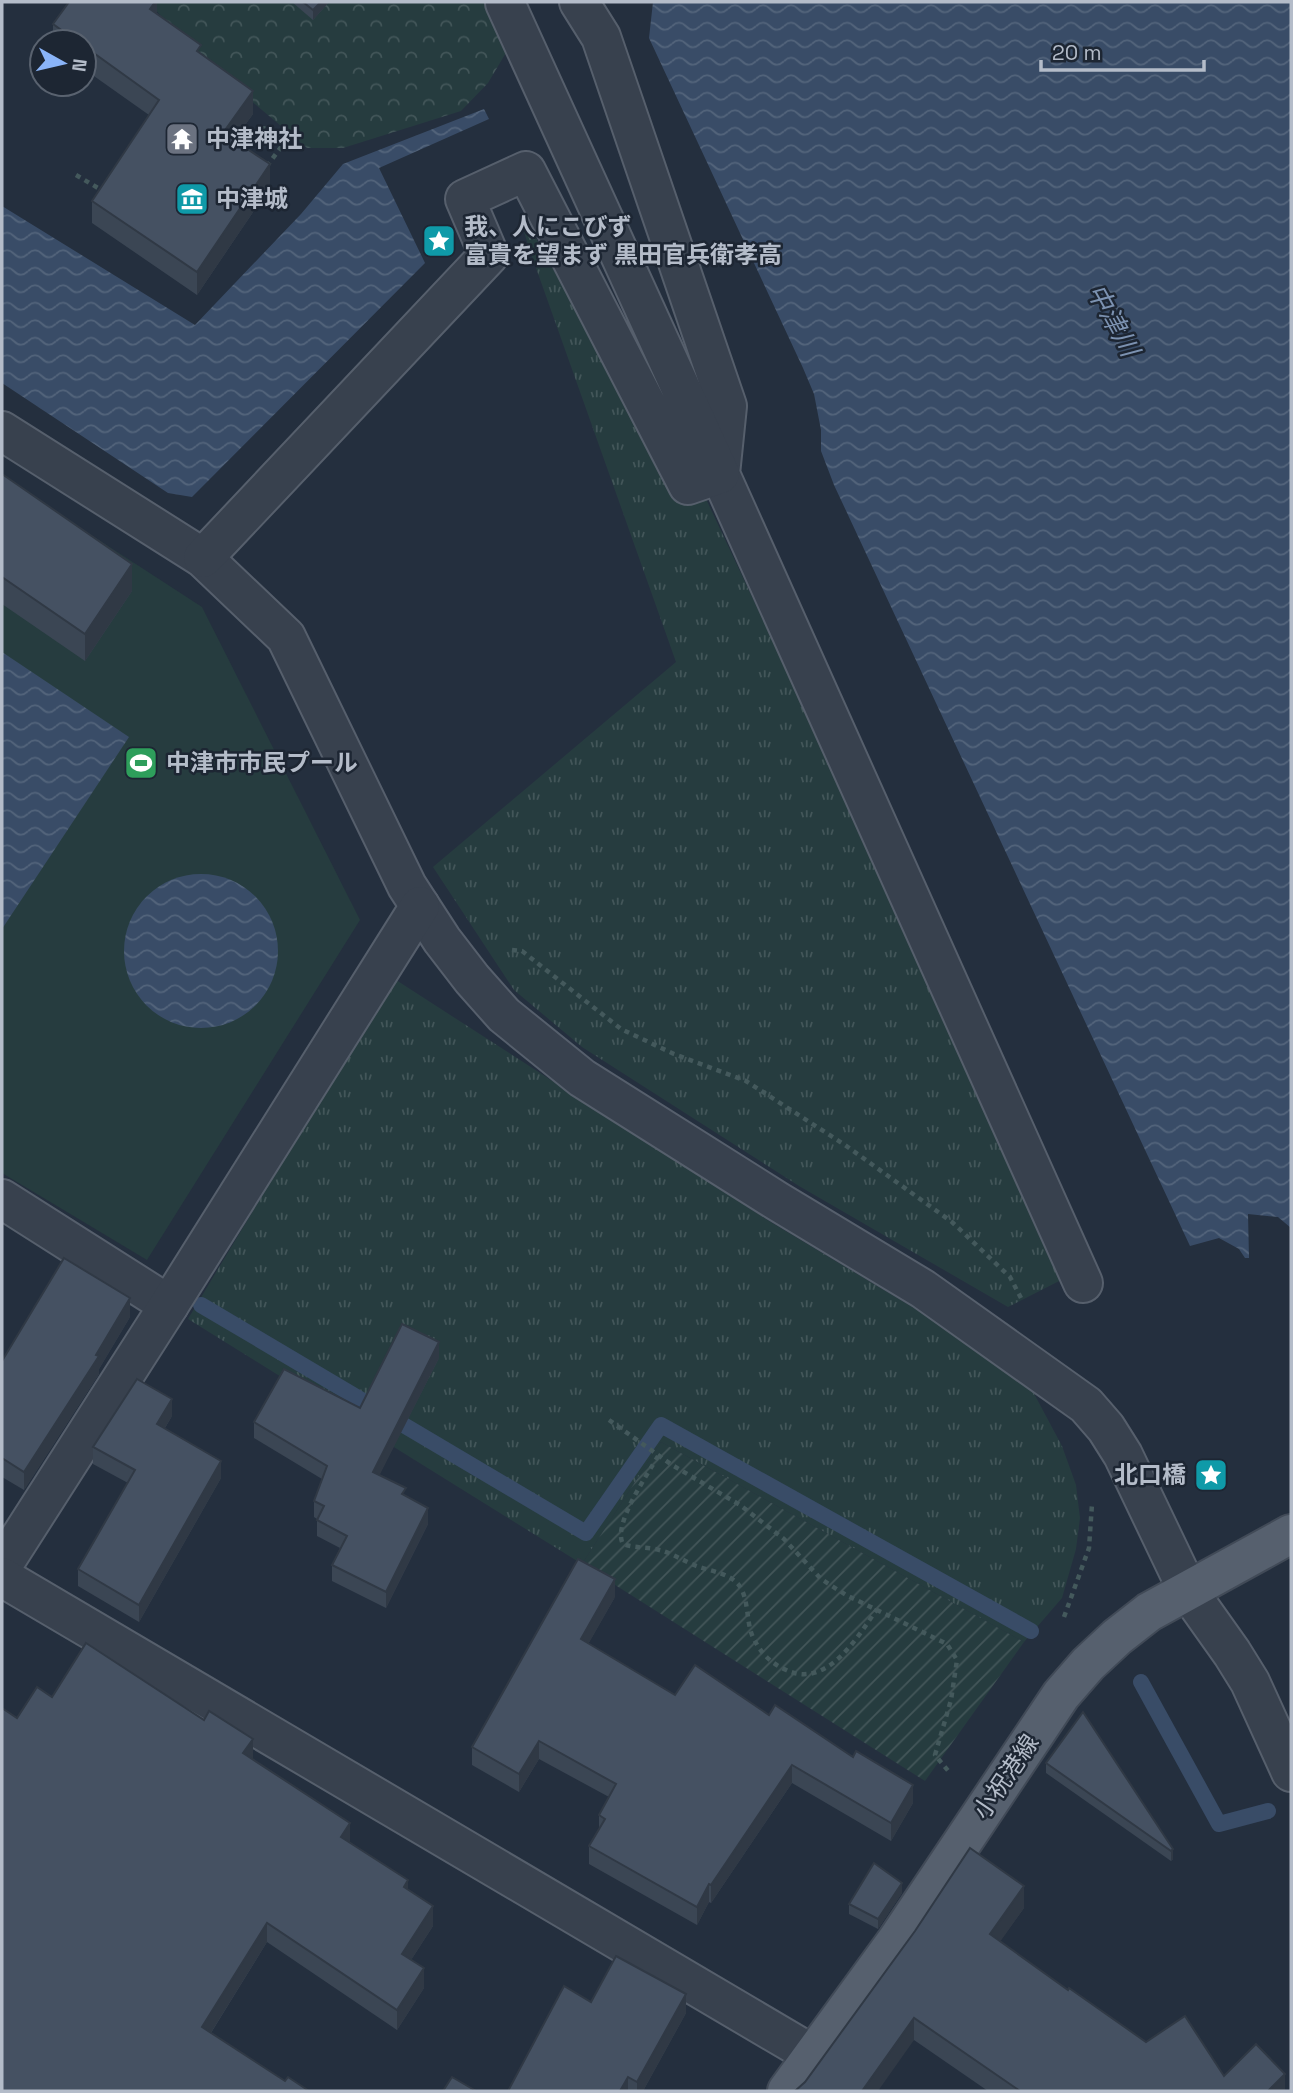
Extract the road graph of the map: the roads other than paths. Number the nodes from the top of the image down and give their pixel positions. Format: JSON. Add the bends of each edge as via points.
{"nodes":[{"id":1,"x":579,"y":2,"type":"edge"},
{"id":2,"x":505,"y":3,"type":"edge"},
{"id":3,"x":2,"y":431,"type":"edge"},
{"id":4,"x":720,"y":474,"type":"junction"},
{"id":5,"x":203,"y":558,"type":"junction"},
{"id":6,"x":420,"y":906,"type":"junction"},
{"id":7,"x":2,"y":1199,"type":"edge"},
{"id":8,"x":1083,"y":1283,"type":"dead end"},
{"id":9,"x":169,"y":1305,"type":"junction"},
{"id":10,"x":1291,"y":1534,"type":"edge"},
{"id":11,"x":2,"y":1566,"type":"edge"},
{"id":12,"x":2,"y":1577,"type":"edge"},
{"id":13,"x":1202,"y":1583,"type":"junction"},
{"id":14,"x":1291,"y":1772,"type":"edge"},
{"id":15,"x":813,"y":2055,"type":"junction"},
{"id":16,"x":787,"y":2091,"type":"edge"}],
"edges":[{"from":1,"to":4,"type":"street","via":[[601,37],[727,405]]},
{"from":2,"to":4,"type":"street"},
{"from":3,"to":5,"type":"street"},
{"from":4,"to":5,"type":"street","via":[[688,485],[526,171],[465,199],[489,255]]},
{"from":4,"to":8,"type":"street"},
{"from":5,"to":6,"type":"street","via":[[286,637]]},
{"from":6,"to":9,"type":"street"},
{"from":6,"to":13,"type":"street","via":[[472,979],[505,1015],[582,1078],[923,1289],[1087,1405]]},
{"from":7,"to":9,"type":"street"},
{"from":9,"to":11,"type":"street"},
{"from":10,"to":13,"type":"main road","name":"小祝港線"},
{"from":12,"to":15,"type":"street"},
{"from":13,"to":14,"type":"street"},
{"from":13,"to":15,"type":"main road","name":"小祝港線","via":[[1149,1612],[1117,1637],[1061,1695],[897,1940]]},
{"from":15,"to":16,"type":"main road","name":"小祝港線"}]}
